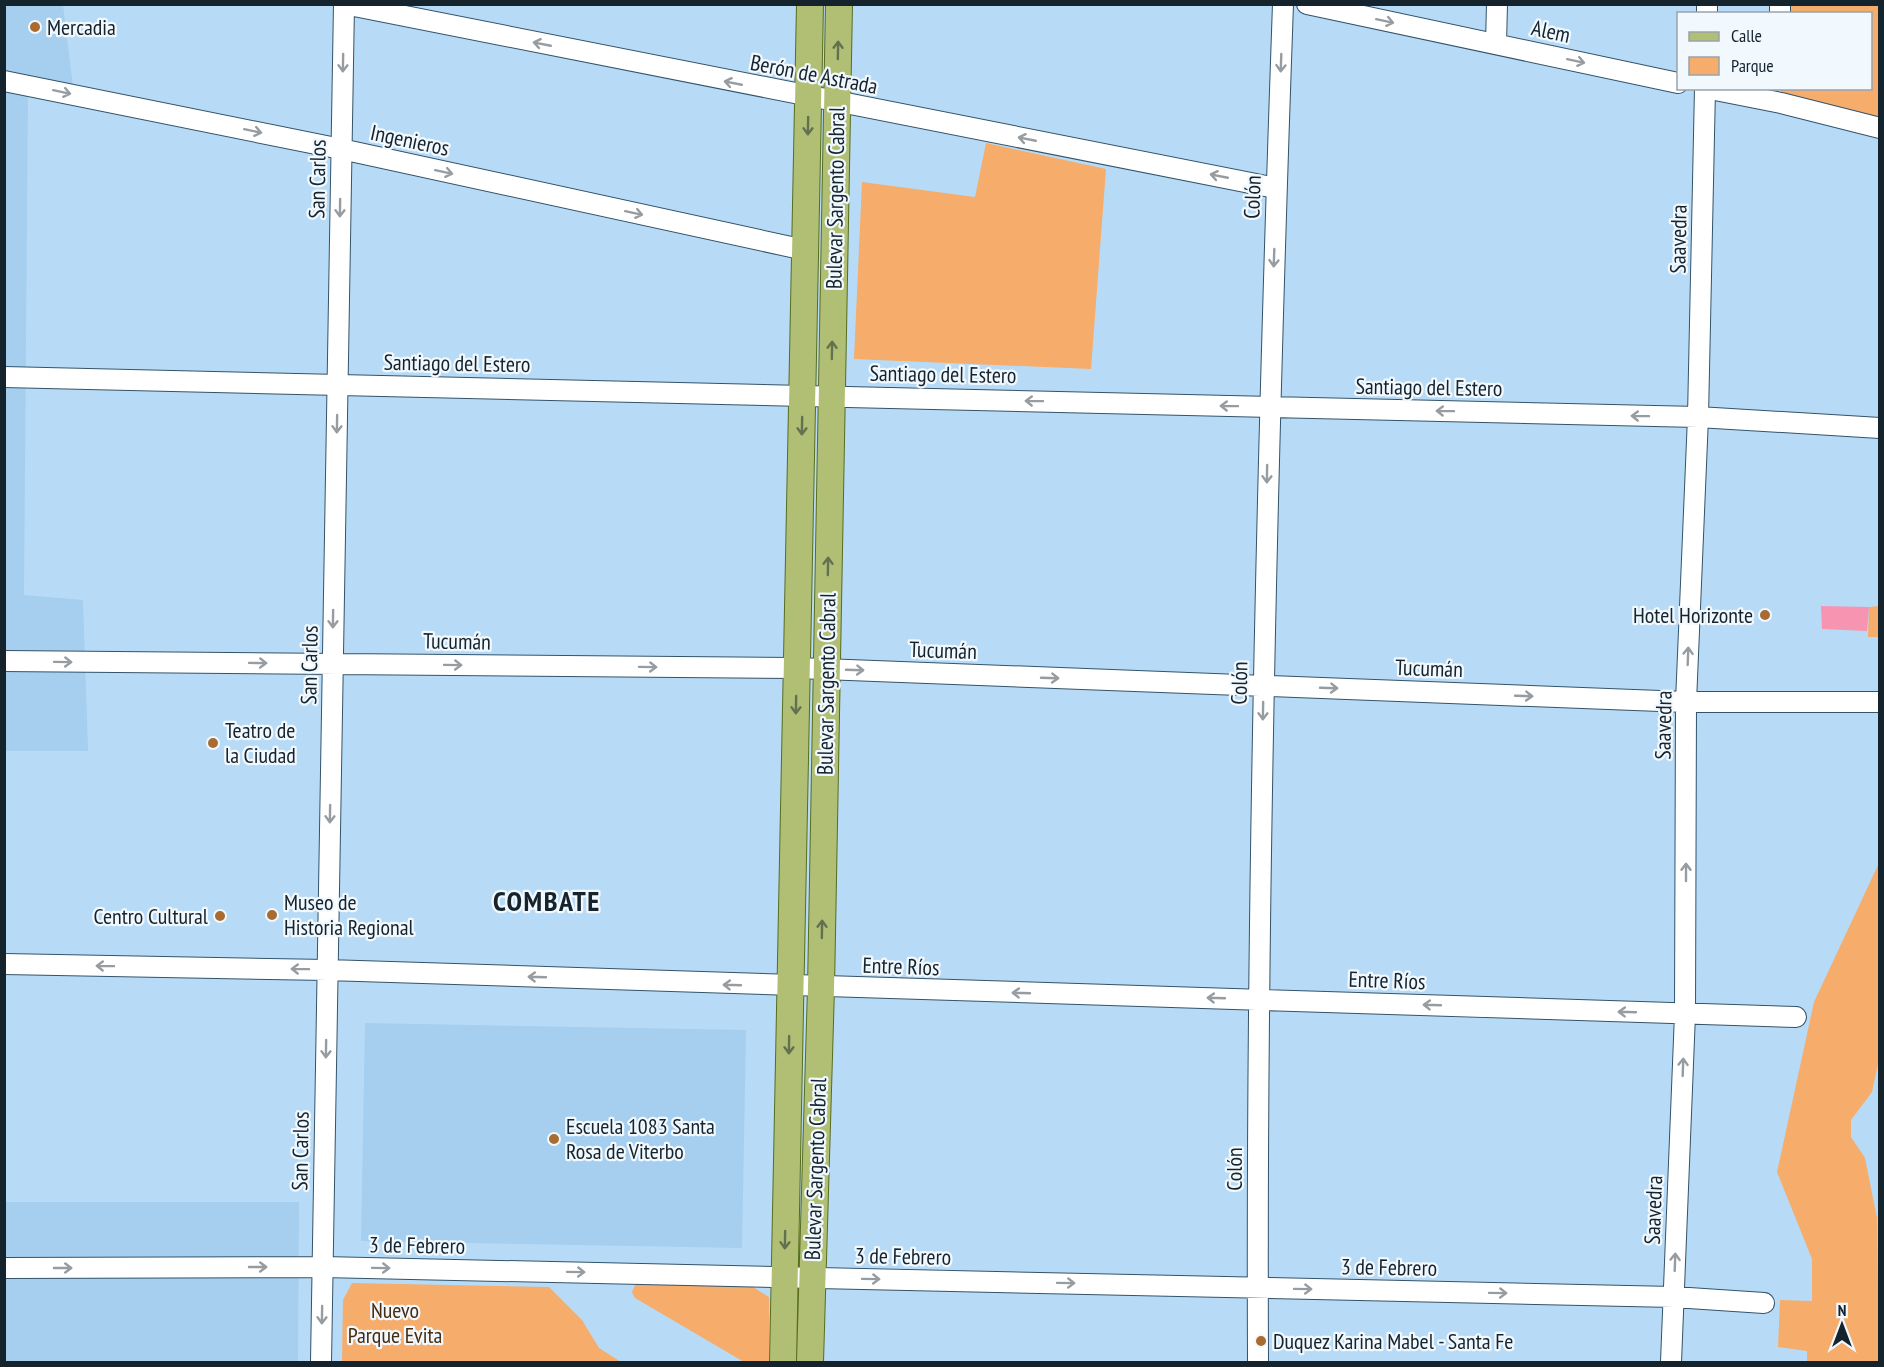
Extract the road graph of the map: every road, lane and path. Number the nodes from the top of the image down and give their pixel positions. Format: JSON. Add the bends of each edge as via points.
{"nodes":[{"id":1,"x":810,"y":4,"type":"edge"},
{"id":2,"x":838,"y":4,"type":"edge"},
{"id":3,"x":1283,"y":4,"type":"edge"},
{"id":4,"x":1307,"y":4,"type":"edge"},
{"id":5,"x":1497,"y":4,"type":"edge"},
{"id":6,"x":344,"y":5,"type":"edge"},
{"id":7,"x":1496,"y":44,"type":"junction"},
{"id":8,"x":4,"y":81,"type":"edge"},
{"id":9,"x":1677,"y":83,"type":"edge"},
{"id":10,"x":1705,"y":90,"type":"edge"},
{"id":11,"x":1724,"y":90,"type":"edge"},
{"id":12,"x":1781,"y":96,"type":"edge"},
{"id":13,"x":808,"y":98,"type":"junction"},
{"id":14,"x":837,"y":102,"type":"junction"},
{"id":15,"x":1880,"y":128,"type":"edge"},
{"id":16,"x":341,"y":149,"type":"junction"},
{"id":17,"x":1276,"y":188,"type":"junction"},
{"id":18,"x":805,"y":250,"type":"junction"},
{"id":19,"x":4,"y":377,"type":"edge"},
{"id":20,"x":337,"y":384,"type":"junction"},
{"id":21,"x":802,"y":394,"type":"junction"},
{"id":22,"x":831,"y":395,"type":"junction"},
{"id":23,"x":1269,"y":407,"type":"junction"},
{"id":24,"x":1698,"y":417,"type":"junction"},
{"id":25,"x":1880,"y":428,"type":"edge"},
{"id":26,"x":4,"y":661,"type":"edge"},
{"id":27,"x":333,"y":664,"type":"junction"},
{"id":28,"x":797,"y":668,"type":"junction"},
{"id":29,"x":827,"y":669,"type":"junction"},
{"id":30,"x":1263,"y":686,"type":"junction"},
{"id":31,"x":1686,"y":702,"type":"junction"},
{"id":32,"x":1880,"y":702,"type":"edge"},
{"id":33,"x":4,"y":964,"type":"edge"},
{"id":34,"x":327,"y":970,"type":"junction"},
{"id":35,"x":790,"y":987,"type":"junction"},
{"id":36,"x":821,"y":988,"type":"junction"},
{"id":37,"x":1258,"y":999,"type":"junction"},
{"id":38,"x":1685,"y":1014,"type":"junction"},
{"id":39,"x":1796,"y":1017,"type":"dead end"},
{"id":40,"x":322,"y":1267,"type":"junction"},
{"id":41,"x":4,"y":1268,"type":"edge"},
{"id":42,"x":784,"y":1277,"type":"junction"},
{"id":43,"x":812,"y":1278,"type":"junction"},
{"id":44,"x":1258,"y":1288,"type":"junction"},
{"id":45,"x":1674,"y":1297,"type":"junction"},
{"id":46,"x":1764,"y":1304,"type":"dead end"},
{"id":47,"x":321,"y":1362,"type":"edge"},
{"id":48,"x":783,"y":1362,"type":"edge"},
{"id":49,"x":810,"y":1362,"type":"edge"},
{"id":50,"x":1258,"y":1362,"type":"edge"},
{"id":51,"x":1671,"y":1362,"type":"edge"}],
"edges":[{"from":1,"to":13,"type":"main road","name":"Bulevar Sargento Cabral"},
{"from":14,"to":2,"type":"main road","name":"Bulevar Sargento Cabral","one_way":true},
{"from":3,"to":17,"type":"street","name":"Colón","one_way":true},
{"from":4,"to":7,"type":"street","name":"Alem","one_way":true},
{"from":5,"to":7,"type":"street"},
{"from":13,"to":6,"type":"street","name":"Berón de Astrada","one_way":true},
{"from":6,"to":16,"type":"street","name":"San Carlos","one_way":true},
{"from":7,"to":9,"type":"street","name":"Alem","one_way":true},
{"from":8,"to":16,"type":"street","name":"Ingenieros","one_way":true},
{"from":10,"to":24,"type":"street","name":"Saavedra"},
{"from":11,"to":12,"type":"street"},
{"from":12,"to":15,"type":"street"},
{"from":13,"to":14,"type":"street","name":"Berón de Astrada"},
{"from":13,"to":18,"type":"main road","name":"Bulevar Sargento Cabral","one_way":true},
{"from":17,"to":14,"type":"street","name":"Berón de Astrada","one_way":true},
{"from":22,"to":14,"type":"main road","name":"Bulevar Sargento Cabral","one_way":true},
{"from":16,"to":18,"type":"street","name":"Ingenieros","one_way":true},
{"from":16,"to":20,"type":"street","name":"San Carlos","one_way":true},
{"from":17,"to":23,"type":"street","name":"Colón","one_way":true},
{"from":18,"to":21,"type":"main road","name":"Bulevar Sargento Cabral"},
{"from":19,"to":20,"type":"street","name":"Santiago del Estero"},
{"from":20,"to":21,"type":"street","name":"Santiago del Estero"},
{"from":20,"to":27,"type":"street","name":"San Carlos","one_way":true},
{"from":21,"to":22,"type":"street","name":"Santiago del Estero"},
{"from":21,"to":28,"type":"main road","name":"Bulevar Sargento Cabral","one_way":true},
{"from":23,"to":22,"type":"street","name":"Santiago del Estero","one_way":true},
{"from":29,"to":22,"type":"main road","name":"Bulevar Sargento Cabral","one_way":true},
{"from":24,"to":23,"type":"street","name":"Santiago del Estero","one_way":true},
{"from":23,"to":30,"type":"street","name":"Colón","one_way":true},
{"from":24,"to":25,"type":"street","name":"Santiago del Estero"},
{"from":31,"to":24,"type":"street","name":"Saavedra","one_way":true},
{"from":26,"to":27,"type":"street","name":"Tucumán","one_way":true},
{"from":27,"to":28,"type":"street","name":"Tucumán","one_way":true},
{"from":27,"to":34,"type":"street","name":"San Carlos","one_way":true},
{"from":28,"to":29,"type":"street","name":"Tucumán"},
{"from":28,"to":35,"type":"main road","name":"Bulevar Sargento Cabral","one_way":true},
{"from":29,"to":30,"type":"street","name":"Tucumán","one_way":true},
{"from":36,"to":29,"type":"main road","name":"Bulevar Sargento Cabral","one_way":true},
{"from":30,"to":31,"type":"street","name":"Tucumán","one_way":true},
{"from":30,"to":37,"type":"street","name":"Colón","one_way":true},
{"from":31,"to":32,"type":"street","name":"Tucumán"},
{"from":38,"to":31,"type":"street","name":"Saavedra","one_way":true},
{"from":34,"to":33,"type":"street","name":"Entre Ríos","one_way":true},
{"from":35,"to":34,"type":"street","name":"Entre Ríos","one_way":true},
{"from":34,"to":40,"type":"street","name":"San Carlos","one_way":true},
{"from":35,"to":36,"type":"street","name":"Entre Ríos"},
{"from":35,"to":42,"type":"main road","name":"Bulevar Sargento Cabral","one_way":true},
{"from":37,"to":36,"type":"street","name":"Entre Ríos","one_way":true},
{"from":36,"to":43,"type":"main road","name":"Bulevar Sargento Cabral"},
{"from":38,"to":37,"type":"street","name":"Entre Ríos","one_way":true},
{"from":37,"to":44,"type":"street","name":"Colón"},
{"from":38,"to":39,"type":"street","name":"Entre Ríos"},
{"from":45,"to":38,"type":"street","name":"Saavedra","one_way":true},
{"from":41,"to":40,"type":"street","name":"3 de Febrero","one_way":true},
{"from":40,"to":42,"type":"street","name":"3 de Febrero","one_way":true},
{"from":40,"to":47,"type":"street","name":"San Carlos","one_way":true},
{"from":42,"to":43,"type":"street","name":"3 de Febrero"},
{"from":42,"to":48,"type":"main road","name":"Bulevar Sargento Cabral"},
{"from":43,"to":44,"type":"street","name":"3 de Febrero","one_way":true},
{"from":43,"to":49,"type":"main road","name":"Bulevar Sargento Cabral"},
{"from":44,"to":45,"type":"street","name":"3 de Febrero","one_way":true},
{"from":44,"to":50,"type":"street","name":"Colón"},
{"from":45,"to":46,"type":"street","name":"3 de Febrero"},
{"from":45,"to":51,"type":"street","name":"Saavedra"}]}
